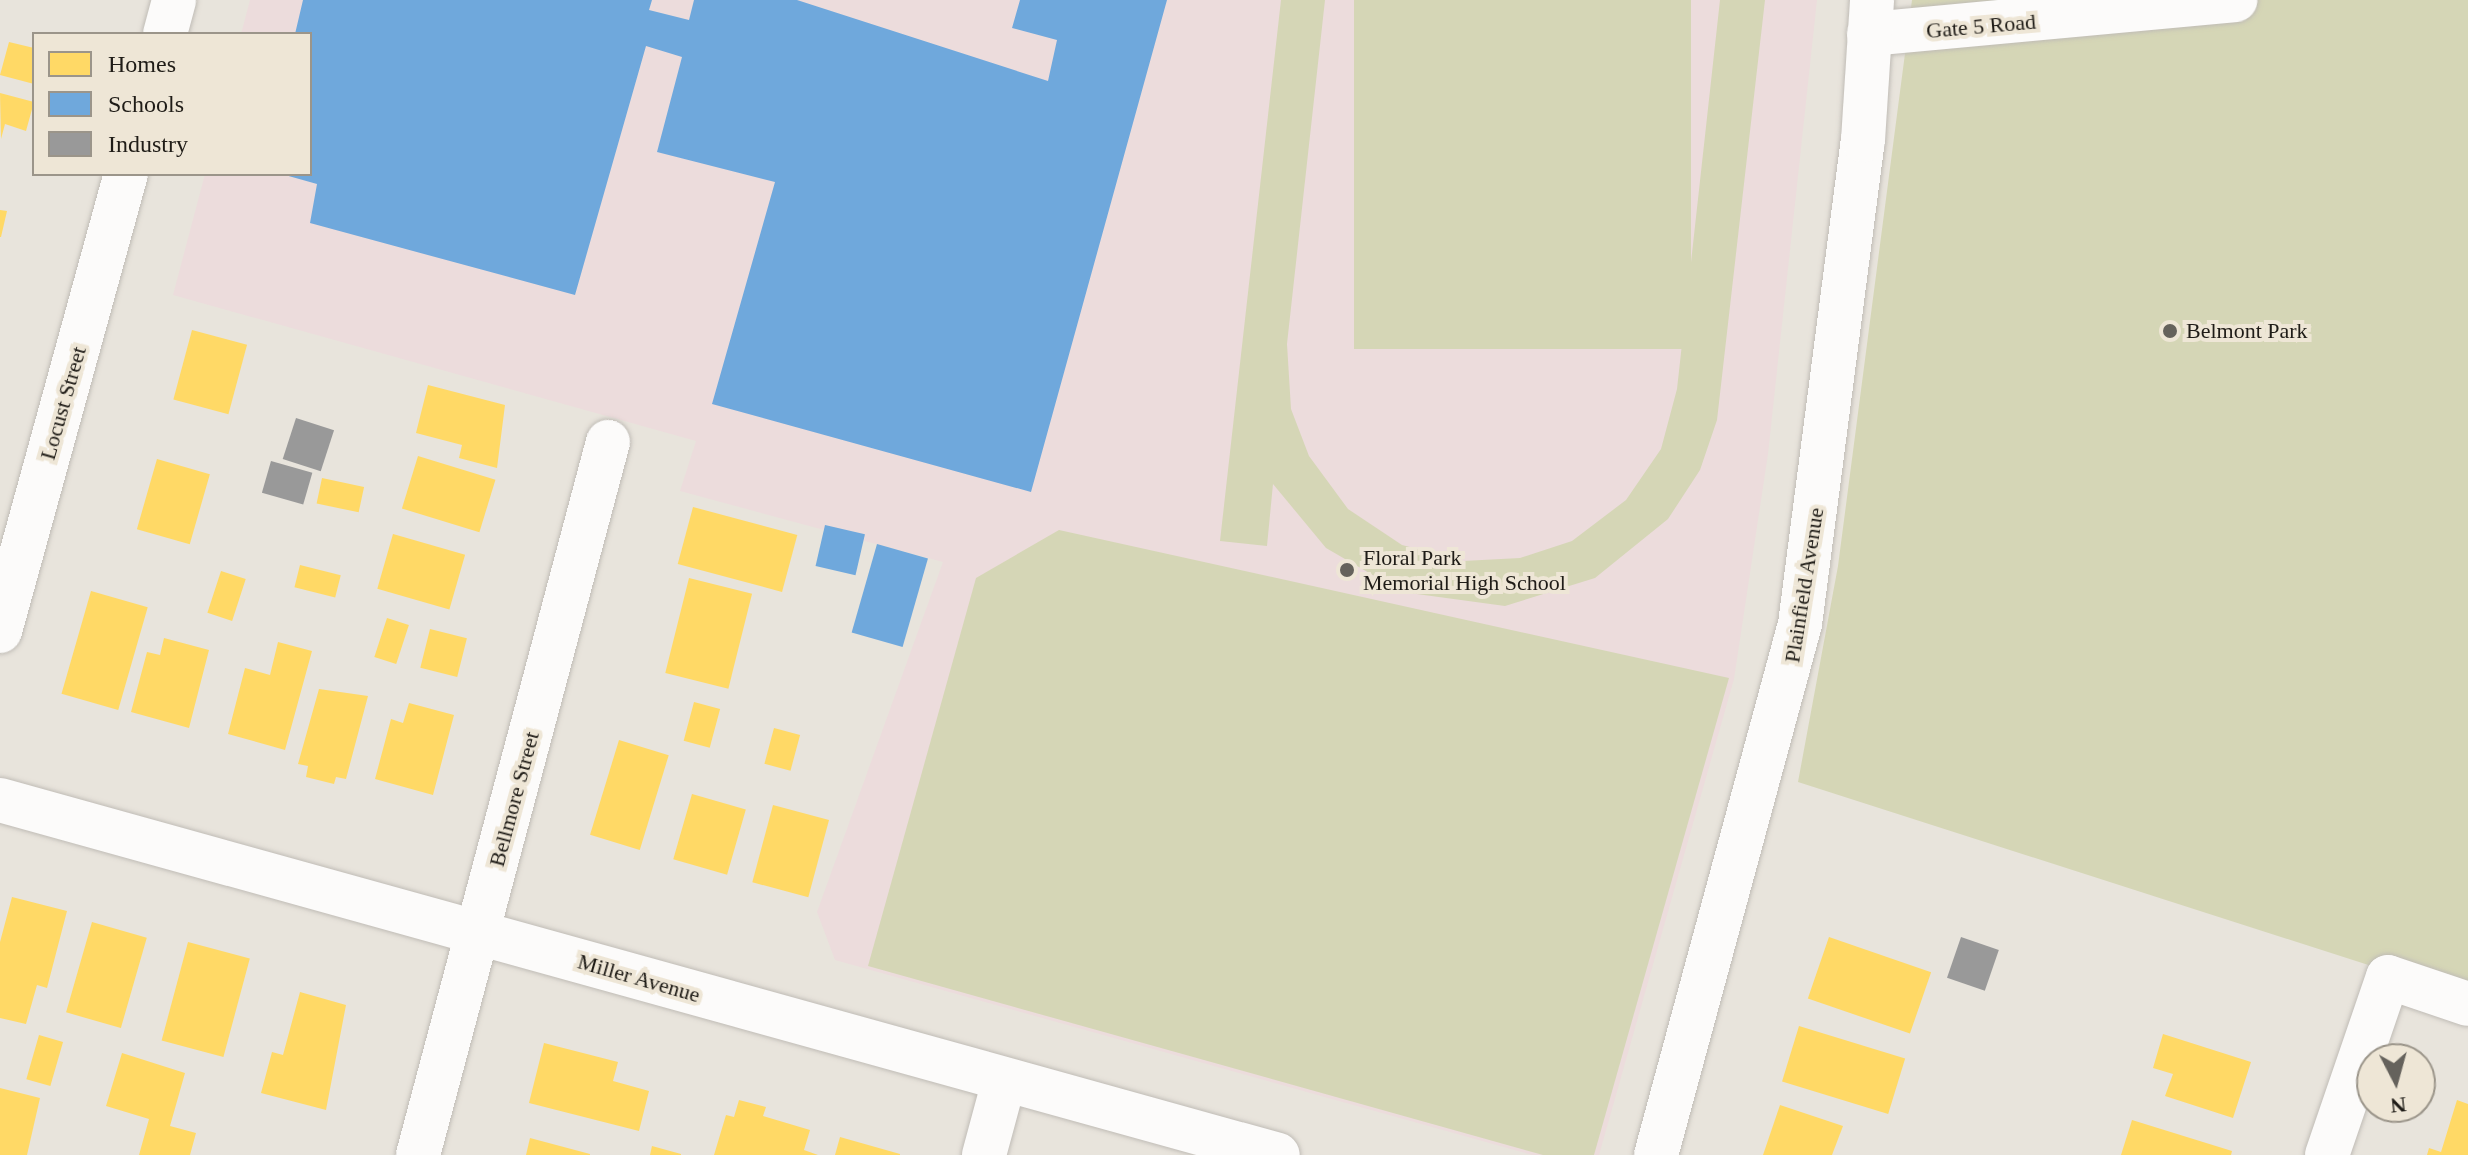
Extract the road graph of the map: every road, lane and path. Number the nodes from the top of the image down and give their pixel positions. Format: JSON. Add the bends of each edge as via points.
{"nodes":[{"id":1,"x":174,"y":0,"type":"edge"},
{"id":2,"x":2235,"y":0,"type":"edge"},
{"id":3,"x":1871,"y":17,"type":"edge"},
{"id":4,"x":166,"y":32,"type":"edge"},
{"id":5,"x":125,"y":176,"type":"edge"},
{"id":6,"x":608,"y":442,"type":"dead end"},
{"id":7,"x":0,"y":631,"type":"edge"},
{"id":8,"x":0,"y":800,"type":"edge"},
{"id":9,"x":478,"y":934,"type":"junction"},
{"id":10,"x":2468,"y":1004,"type":"edge"},
{"id":11,"x":1004,"y":1081,"type":"junction"},
{"id":12,"x":418,"y":1155,"type":"edge"},
{"id":13,"x":984,"y":1155,"type":"edge"},
{"id":14,"x":1278,"y":1155,"type":"edge"},
{"id":15,"x":1656,"y":1155,"type":"edge"},
{"id":16,"x":2327,"y":1155,"type":"edge"}],
"edges":[{"from":1,"to":4,"type":"street"},
{"from":2,"to":3,"type":"street","name":"Gate 5 Road"},
{"from":3,"to":15,"type":"street","name":"Plainfield Avenue","via":[[1863,140],[1800,624]]},
{"from":5,"to":7,"type":"street","name":"Locust Street"},
{"from":6,"to":9,"type":"street","name":"Bellmore Street"},
{"from":8,"to":9,"type":"street","name":"Miller Avenue"},
{"from":9,"to":11,"type":"street","name":"Miller Avenue"},
{"from":9,"to":12,"type":"street","name":"Bellmore Street"},
{"from":10,"to":16,"type":"street","via":[[2388,977]]},
{"from":11,"to":13,"type":"street"},
{"from":11,"to":14,"type":"street","name":"Miller Avenue"}]}
